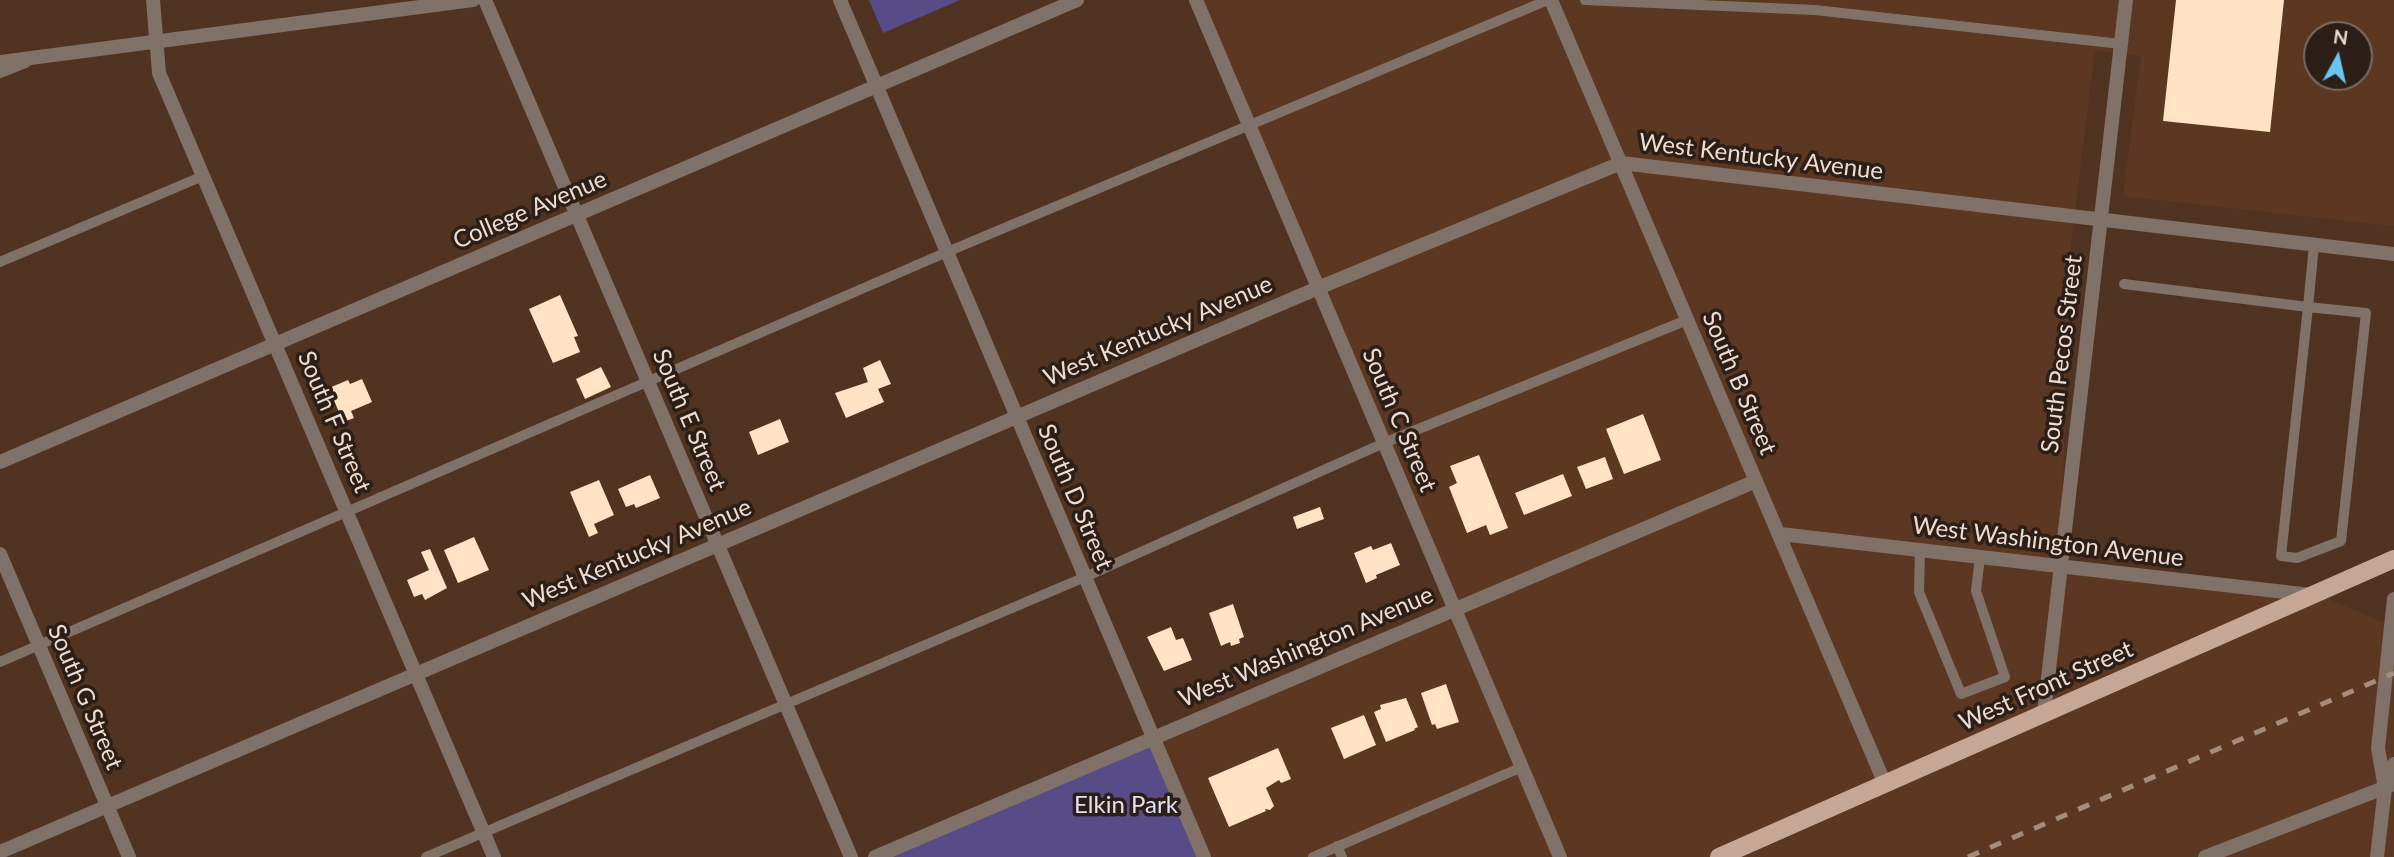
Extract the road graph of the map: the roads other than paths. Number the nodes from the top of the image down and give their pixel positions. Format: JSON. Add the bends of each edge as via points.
{"nodes":[{"id":1,"x":153,"y":0,"type":"edge"},
{"id":2,"x":473,"y":0,"type":"edge"},
{"id":3,"x":485,"y":0,"type":"edge"},
{"id":4,"x":840,"y":0,"type":"edge"},
{"id":5,"x":1077,"y":0,"type":"edge"},
{"id":6,"x":1196,"y":0,"type":"edge"},
{"id":7,"x":1550,"y":0,"type":"edge"},
{"id":8,"x":1585,"y":0,"type":"edge"},
{"id":9,"x":2126,"y":0,"type":"edge"},
{"id":10,"x":158,"y":41,"type":"junction"},
{"id":11,"x":2120,"y":44,"type":"junction"},
{"id":12,"x":32,"y":57,"type":"junction"},
{"id":13,"x":0,"y":62,"type":"edge"},
{"id":14,"x":0,"y":71,"type":"edge"},
{"id":15,"x":876,"y":86,"type":"junction"},
{"id":16,"x":1248,"y":124,"type":"junction"},
{"id":17,"x":1621,"y":163,"type":"junction"},
{"id":18,"x":203,"y":176,"type":"junction"},
{"id":19,"x":577,"y":215,"type":"junction"},
{"id":20,"x":2100,"y":220,"type":"junction"},
{"id":21,"x":2314,"y":245,"type":"junction"},
{"id":22,"x":947,"y":252,"type":"junction"},
{"id":23,"x":2394,"y":254,"type":"edge"},
{"id":24,"x":0,"y":262,"type":"edge"},
{"id":25,"x":2124,"y":284,"type":"dead end"},
{"id":26,"x":1318,"y":288,"type":"junction"},
{"id":27,"x":2308,"y":307,"type":"junction"},
{"id":28,"x":1687,"y":320,"type":"junction"},
{"id":29,"x":275,"y":344,"type":"junction"},
{"id":30,"x":647,"y":381,"type":"junction"},
{"id":31,"x":1016,"y":417,"type":"junction"},
{"id":32,"x":1384,"y":443,"type":"junction"},
{"id":33,"x":0,"y":462,"type":"edge"},
{"id":34,"x":1756,"y":481,"type":"junction"},
{"id":35,"x":347,"y":511,"type":"junction"},
{"id":36,"x":1780,"y":534,"type":"junction"},
{"id":37,"x":717,"y":545,"type":"junction"},
{"id":38,"x":1920,"y":550,"type":"junction"},
{"id":39,"x":0,"y":554,"type":"edge"},
{"id":40,"x":1980,"y":557,"type":"junction"},
{"id":41,"x":2394,"y":559,"type":"edge"},
{"id":42,"x":2060,"y":566,"type":"junction"},
{"id":43,"x":1085,"y":577,"type":"junction"},
{"id":44,"x":2311,"y":596,"type":"junction"},
{"id":45,"x":2394,"y":599,"type":"edge"},
{"id":46,"x":1455,"y":609,"type":"junction"},
{"id":47,"x":39,"y":645,"type":"junction"},
{"id":48,"x":0,"y":662,"type":"edge"},
{"id":49,"x":416,"y":673,"type":"junction"},
{"id":50,"x":785,"y":703,"type":"junction"},
{"id":51,"x":2044,"y":713,"type":"junction"},
{"id":52,"x":1153,"y":737,"type":"junction"},
{"id":53,"x":2394,"y":764,"type":"edge"},
{"id":54,"x":1522,"y":767,"type":"junction"},
{"id":55,"x":1885,"y":784,"type":"junction"},
{"id":56,"x":2390,"y":786,"type":"edge"},
{"id":57,"x":107,"y":806,"type":"junction"},
{"id":58,"x":484,"y":832,"type":"junction"},
{"id":59,"x":1337,"y":846,"type":"junction"},
{"id":60,"x":0,"y":852,"type":"edge"},
{"id":61,"x":129,"y":857,"type":"edge"},
{"id":62,"x":426,"y":857,"type":"edge"},
{"id":63,"x":494,"y":857,"type":"edge"},
{"id":64,"x":851,"y":857,"type":"edge"},
{"id":65,"x":875,"y":857,"type":"edge"},
{"id":66,"x":1204,"y":857,"type":"edge"},
{"id":67,"x":1313,"y":857,"type":"edge"},
{"id":68,"x":1342,"y":857,"type":"edge"},
{"id":69,"x":1560,"y":857,"type":"edge"},
{"id":70,"x":1719,"y":857,"type":"edge"},
{"id":71,"x":2205,"y":857,"type":"edge"},
{"id":72,"x":2377,"y":857,"type":"edge"}],
"edges":[{"from":1,"to":10,"type":"street","name":"South F Street"},
{"from":2,"to":10,"type":"street"},
{"from":3,"to":19,"type":"street","name":"South E Street"},
{"from":4,"to":15,"type":"street","name":"South D Street"},
{"from":5,"to":15,"type":"street","name":"College Avenue"},
{"from":6,"to":16,"type":"street","name":"South C Street"},
{"from":7,"to":16,"type":"lane"},
{"from":7,"to":17,"type":"street","name":"South B Street"},
{"from":8,"to":11,"type":"lane","via":[[1815,10]]},
{"from":9,"to":11,"type":"street","name":"South Pecos Street"},
{"from":10,"to":12,"type":"street"},
{"from":10,"to":18,"type":"street","name":"South F Street","via":[[159,73]]},
{"from":11,"to":20,"type":"street","name":"South Pecos Street"},
{"from":12,"to":13,"type":"street"},
{"from":12,"to":14,"type":"street"},
{"from":15,"to":19,"type":"street","name":"College Avenue"},
{"from":15,"to":22,"type":"street","name":"South D Street"},
{"from":16,"to":22,"type":"lane"},
{"from":16,"to":26,"type":"street","name":"South C Street"},
{"from":17,"to":20,"type":"street","name":"West Kentucky Avenue"},
{"from":17,"to":26,"type":"street","name":"West Kentucky Avenue"},
{"from":17,"to":28,"type":"street","name":"South B Street"},
{"from":18,"to":24,"type":"lane"},
{"from":18,"to":29,"type":"street","name":"South F Street"},
{"from":19,"to":29,"type":"street","name":"College Avenue"},
{"from":19,"to":30,"type":"street","name":"South E Street"},
{"from":20,"to":21,"type":"street","name":"West Kentucky Avenue"},
{"from":20,"to":42,"type":"street","name":"South Pecos Street"},
{"from":21,"to":23,"type":"street","name":"West Kentucky Avenue"},
{"from":21,"to":27,"type":"lane"},
{"from":22,"to":30,"type":"lane"},
{"from":22,"to":31,"type":"street","name":"South D Street"},
{"from":25,"to":27,"type":"lane"},
{"from":26,"to":31,"type":"street","name":"West Kentucky Avenue"},
{"from":26,"to":32,"type":"street","name":"South C Street"},
{"from":27,"to":27,"type":"lane","via":[[2366,313],[2341,541],[2297,558],[2281,556]]},
{"from":28,"to":32,"type":"lane"},
{"from":28,"to":34,"type":"street","name":"South B Street"},
{"from":29,"to":33,"type":"street","name":"College Avenue"},
{"from":29,"to":35,"type":"street","name":"South F Street"},
{"from":30,"to":35,"type":"lane"},
{"from":30,"to":37,"type":"street","name":"South E Street"},
{"from":31,"to":37,"type":"street","name":"West Kentucky Avenue"},
{"from":31,"to":43,"type":"street","name":"South D Street"},
{"from":32,"to":43,"type":"lane"},
{"from":32,"to":46,"type":"street","name":"South C Street"},
{"from":34,"to":36,"type":"street","name":"South B Street"},
{"from":34,"to":46,"type":"street","name":"West Washington Avenue"},
{"from":35,"to":47,"type":"lane"},
{"from":35,"to":49,"type":"street","name":"South F Street"},
{"from":36,"to":38,"type":"street","name":"West Washington Avenue"},
{"from":36,"to":55,"type":"street","name":"South B Street"},
{"from":37,"to":49,"type":"street","name":"West Kentucky Avenue"},
{"from":37,"to":50,"type":"street","name":"South E Street"},
{"from":38,"to":40,"type":"street","name":"West Washington Avenue"},
{"from":38,"to":40,"type":"lane","via":[[1919,592],[1961,694],[2005,677],[1976,591]]},
{"from":39,"to":47,"type":"street","name":"South G Street"},
{"from":40,"to":42,"type":"street","name":"West Washington Avenue"},
{"from":41,"to":44,"type":"main road","name":"West Front Street"},
{"from":42,"to":44,"type":"street","name":"West Washington Avenue"},
{"from":42,"to":51,"type":"street","name":"South Pecos Street"},
{"from":43,"to":50,"type":"lane"},
{"from":43,"to":52,"type":"street","name":"South D Street"},
{"from":44,"to":51,"type":"main road","name":"West Front Street"},
{"from":45,"to":56,"type":"street","via":[[2378,748]]},
{"from":46,"to":52,"type":"street","name":"West Washington Avenue"},
{"from":46,"to":54,"type":"street","name":"South C Street"},
{"from":47,"to":48,"type":"lane"},
{"from":47,"to":57,"type":"street","name":"South G Street"},
{"from":49,"to":57,"type":"street","name":"West Kentucky Avenue"},
{"from":49,"to":58,"type":"street","name":"South F Street"},
{"from":50,"to":58,"type":"lane"},
{"from":50,"to":64,"type":"street","name":"South E Street"},
{"from":51,"to":55,"type":"main road","name":"West Front Street"},
{"from":52,"to":65,"type":"street","name":"West Washington Avenue"},
{"from":52,"to":66,"type":"street","name":"South D Street"},
{"from":53,"to":56,"type":"street"},
{"from":54,"to":59,"type":"lane"},
{"from":54,"to":69,"type":"street","name":"South C Street"},
{"from":55,"to":70,"type":"main road","name":"West Front Street"},
{"from":56,"to":71,"type":"street"},
{"from":56,"to":72,"type":"street"},
{"from":57,"to":60,"type":"street","name":"West Kentucky Avenue"},
{"from":57,"to":61,"type":"street","name":"South G Street"},
{"from":58,"to":62,"type":"lane"},
{"from":58,"to":63,"type":"street","name":"South F Street"},
{"from":59,"to":67,"type":"lane"},
{"from":59,"to":68,"type":"lane"}]}
